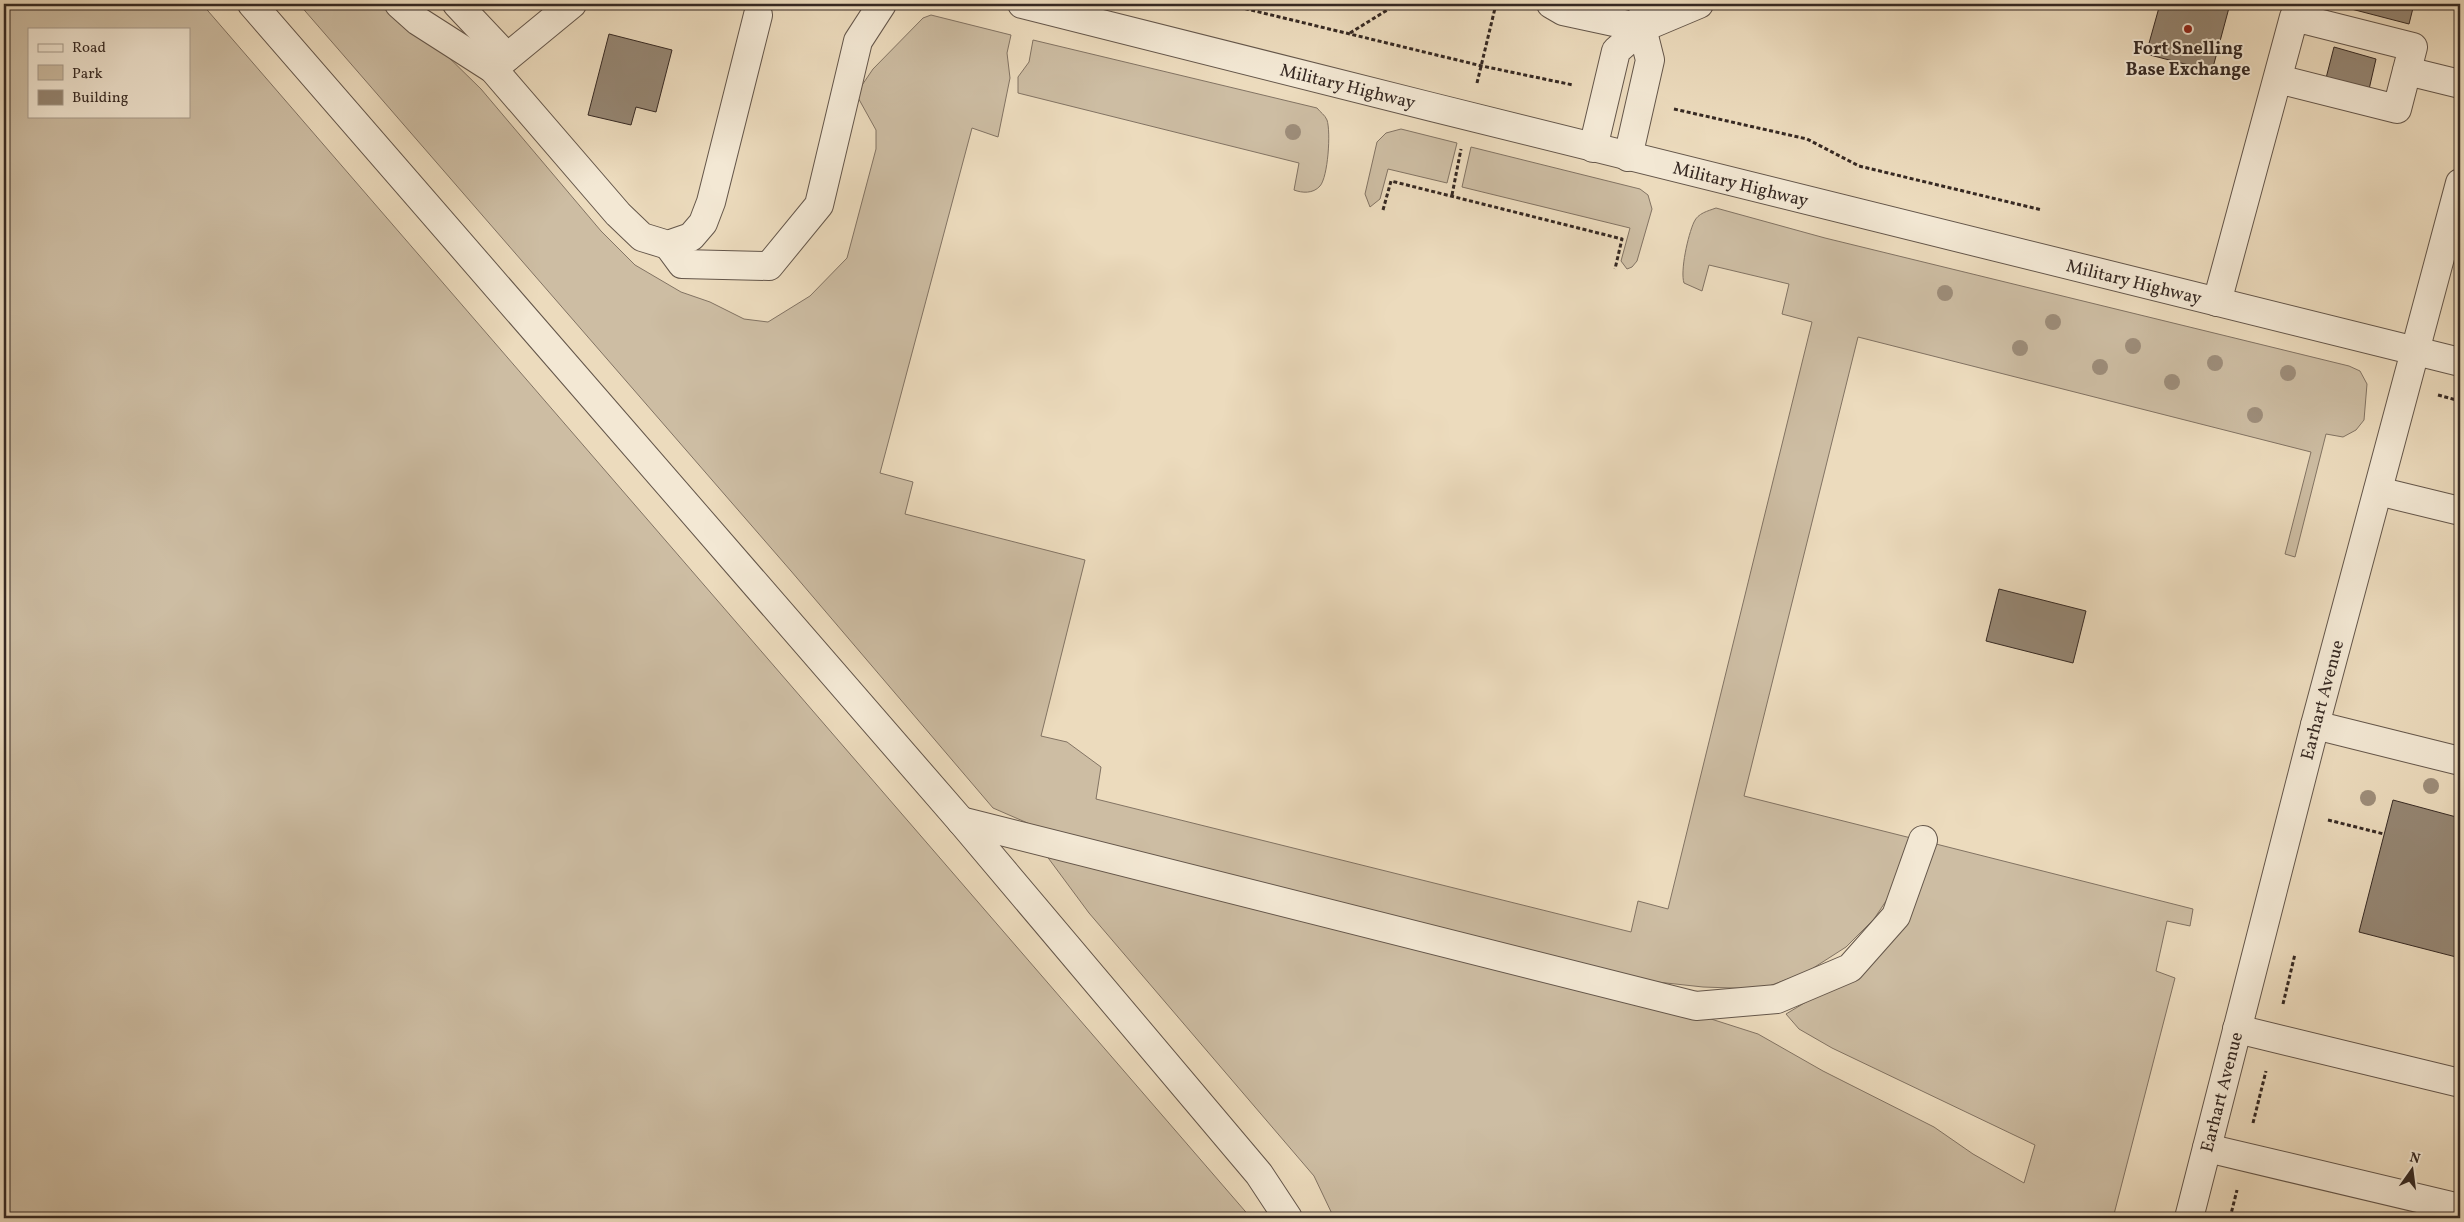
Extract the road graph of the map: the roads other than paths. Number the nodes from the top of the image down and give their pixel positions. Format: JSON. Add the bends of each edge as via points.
{"nodes":[{"id":1,"x":252,"y":4,"type":"edge"},
{"id":2,"x":399,"y":4,"type":"edge"},
{"id":3,"x":457,"y":4,"type":"edge"},
{"id":4,"x":572,"y":4,"type":"edge"},
{"id":5,"x":882,"y":4,"type":"edge"},
{"id":6,"x":1022,"y":4,"type":"edge"},
{"id":7,"x":1551,"y":4,"type":"edge"},
{"id":8,"x":1700,"y":4,"type":"edge"},
{"id":9,"x":758,"y":16,"type":"dead end"},
{"id":10,"x":1643,"y":16,"type":"edge"},
{"id":11,"x":500,"y":63,"type":"junction"},
{"id":12,"x":2407,"y":71,"type":"junction"},
{"id":13,"x":2278,"y":79,"type":"junction"},
{"id":14,"x":2460,"y":84,"type":"edge"},
{"id":15,"x":1593,"y":148,"type":"junction"},
{"id":16,"x":1628,"y":157,"type":"junction"},
{"id":17,"x":2460,"y":183,"type":"edge"},
{"id":18,"x":668,"y":245,"type":"junction"},
{"id":19,"x":2218,"y":302,"type":"junction"},
{"id":20,"x":2416,"y":351,"type":"junction"},
{"id":21,"x":2460,"y":362,"type":"edge"},
{"id":22,"x":2378,"y":491,"type":"junction"},
{"id":23,"x":2460,"y":511,"type":"edge"},
{"id":24,"x":2315,"y":725,"type":"junction"},
{"id":25,"x":2460,"y":762,"type":"edge"},
{"id":26,"x":960,"y":821,"type":"junction"},
{"id":27,"x":1922,"y":840,"type":"dead end"},
{"id":28,"x":2238,"y":1029,"type":"junction"},
{"id":29,"x":2460,"y":1083,"type":"edge"},
{"id":30,"x":2207,"y":1148,"type":"junction"},
{"id":31,"x":2460,"y":1208,"type":"edge"},
{"id":32,"x":1288,"y":1218,"type":"edge"},
{"id":33,"x":2189,"y":1218,"type":"edge"}],
"edges":[{"from":1,"to":26,"type":"street"},
{"from":2,"to":11,"type":"street","via":[[418,22]]},
{"from":3,"to":11,"type":"street"},
{"from":4,"to":11,"type":"street"},
{"from":5,"to":18,"type":"street","via":[[858,41],[818,206],[769,266],[682,264]]},
{"from":6,"to":15,"type":"street","name":"Military Highway"},
{"from":7,"to":10,"type":"street","via":[[1563,11]]},
{"from":8,"to":10,"type":"street"},
{"from":9,"to":18,"type":"street","via":[[703,224],[691,237]]},
{"from":10,"to":15,"type":"street","via":[[1616,51]]},
{"from":10,"to":16,"type":"street","via":[[1650,60]]},
{"from":11,"to":18,"type":"street","via":[[618,214],[642,237]]},
{"from":12,"to":13,"type":"street","via":[[2397,109]]},
{"from":12,"to":13,"type":"street","via":[[2413,47],[2294,17]]},
{"from":12,"to":14,"type":"street"},
{"from":13,"to":19,"type":"street"},
{"from":15,"to":16,"type":"street","name":"Military Highway"},
{"from":16,"to":19,"type":"street","name":"Military Highway"},
{"from":17,"to":20,"type":"street","name":"Earhart Avenue"},
{"from":19,"to":20,"type":"street","name":"Military Highway"},
{"from":20,"to":21,"type":"street","name":"Military Highway"},
{"from":20,"to":22,"type":"street","name":"Earhart Avenue"},
{"from":22,"to":23,"type":"street"},
{"from":22,"to":24,"type":"street","name":"Earhart Avenue"},
{"from":24,"to":25,"type":"street"},
{"from":24,"to":28,"type":"street","name":"Earhart Avenue"},
{"from":26,"to":27,"type":"street","via":[[1696,1006],[1777,999],[1850,968],[1896,916]]},
{"from":26,"to":32,"type":"street","via":[[1259,1174]]},
{"from":28,"to":29,"type":"street"},
{"from":28,"to":30,"type":"street","name":"Earhart Avenue"},
{"from":30,"to":31,"type":"street"},
{"from":30,"to":33,"type":"street","name":"Earhart Avenue"}]}
